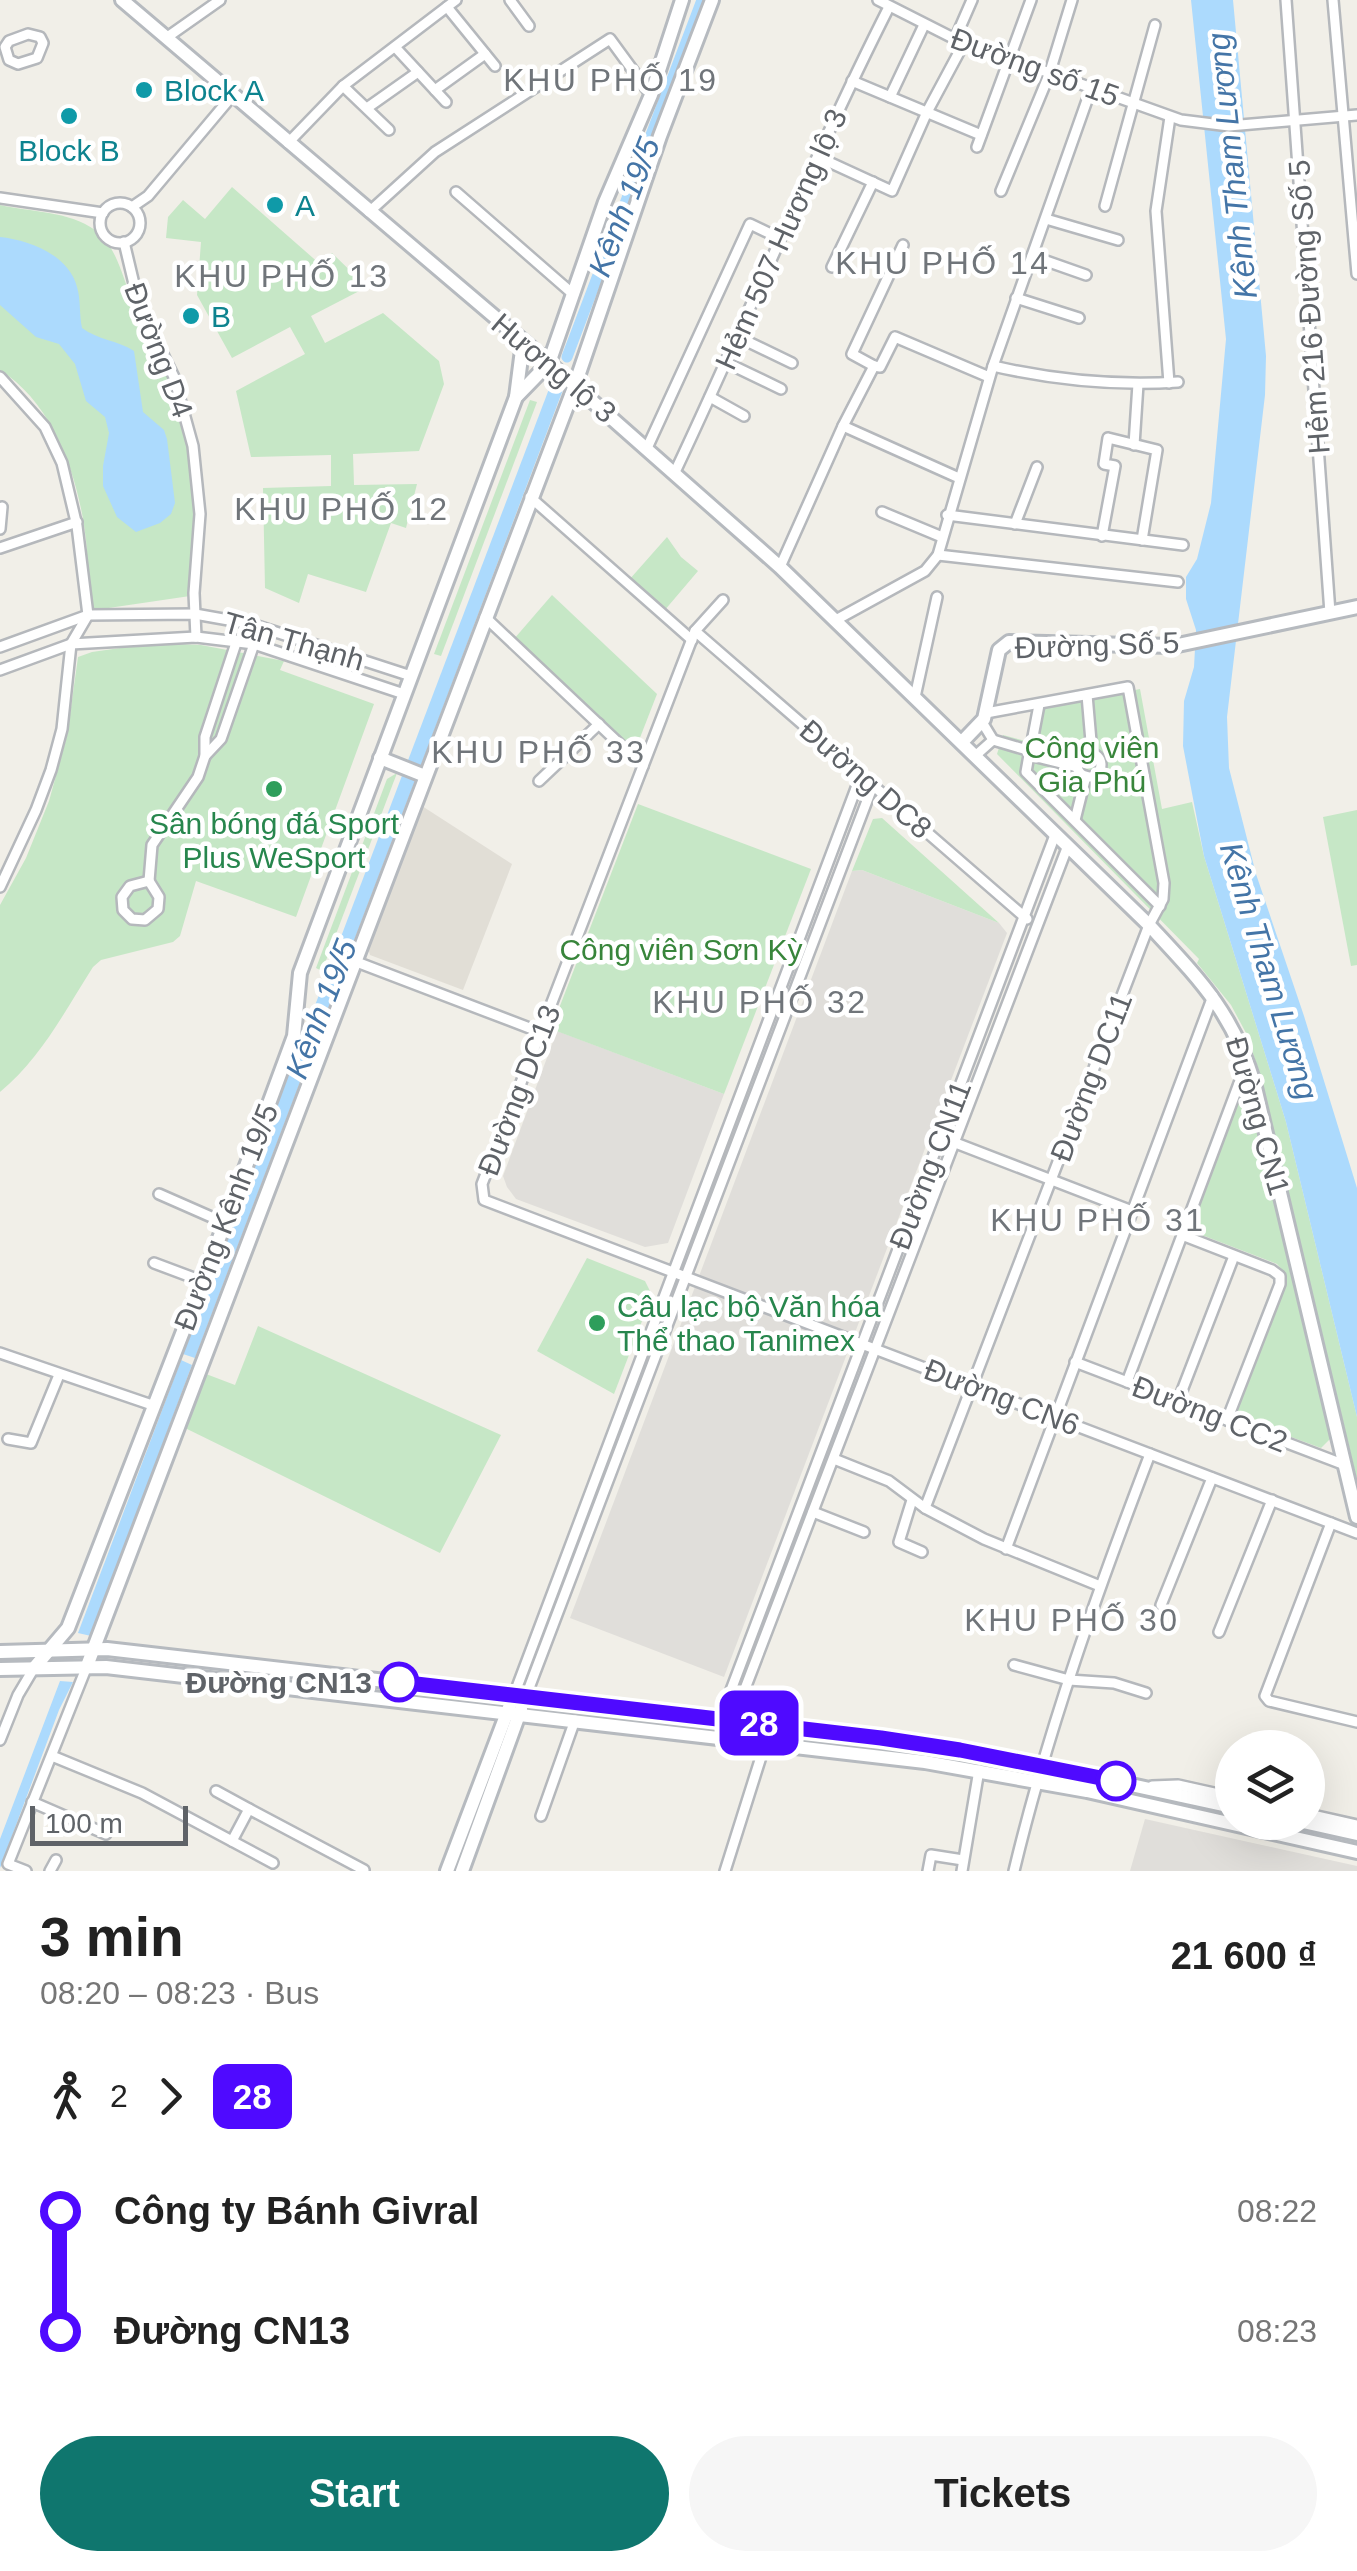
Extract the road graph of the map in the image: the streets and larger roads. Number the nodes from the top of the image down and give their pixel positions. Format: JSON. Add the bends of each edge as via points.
{"nodes":[{"id":1,"x":122,"y":0,"type":"edge"},
{"id":2,"x":220,"y":0,"type":"edge"},
{"id":3,"x":510,"y":0,"type":"edge"},
{"id":4,"x":682,"y":0,"type":"edge"},
{"id":5,"x":712,"y":0,"type":"edge"},
{"id":6,"x":878,"y":0,"type":"edge"},
{"id":7,"x":972,"y":0,"type":"edge"},
{"id":8,"x":1031,"y":0,"type":"edge"},
{"id":9,"x":1072,"y":0,"type":"edge"},
{"id":10,"x":1286,"y":0,"type":"edge"},
{"id":11,"x":1333,"y":0,"type":"edge"},
{"id":12,"x":451,"y":3,"type":"edge"},
{"id":13,"x":889,"y":6,"type":"junction"},
{"id":14,"x":924,"y":25,"type":"junction"},
{"id":15,"x":1155,"y":25,"type":"dead end"},
{"id":16,"x":529,"y":26,"type":"dead end"},
{"id":17,"x":166,"y":38,"type":"junction"},
{"id":18,"x":960,"y":41,"type":"junction"},
{"id":19,"x":395,"y":46,"type":"junction"},
{"id":20,"x":485,"y":54,"type":"junction"},
{"id":21,"x":1010,"y":60,"type":"junction"},
{"id":22,"x":495,"y":66,"type":"dead end"},
{"id":23,"x":418,"y":72,"type":"junction"},
{"id":24,"x":1050,"y":75,"type":"junction"},
{"id":25,"x":669,"y":81,"type":"junction"},
{"id":26,"x":852,"y":81,"type":"junction"},
{"id":27,"x":343,"y":86,"type":"junction"},
{"id":28,"x":1091,"y":89,"type":"junction"},
{"id":29,"x":435,"y":90,"type":"junction"},
{"id":30,"x":650,"y":95,"type":"junction"},
{"id":31,"x":232,"y":96,"type":"junction"},
{"id":32,"x":890,"y":97,"type":"junction"},
{"id":33,"x":446,"y":102,"type":"dead end"},
{"id":34,"x":1132,"y":103,"type":"junction"},
{"id":35,"x":366,"y":108,"type":"junction"},
{"id":36,"x":928,"y":112,"type":"junction"},
{"id":37,"x":1357,"y":114,"type":"edge"},
{"id":38,"x":1344,"y":116,"type":"junction"},
{"id":39,"x":1170,"y":117,"type":"junction"},
{"id":40,"x":1295,"y":120,"type":"junction"},
{"id":41,"x":389,"y":130,"type":"dead end"},
{"id":42,"x":981,"y":135,"type":"junction"},
{"id":43,"x":288,"y":143,"type":"junction"},
{"id":44,"x":976,"y":147,"type":"dead end"},
{"id":45,"x":818,"y":157,"type":"junction"},
{"id":46,"x":874,"y":182,"type":"junction"},
{"id":47,"x":1354,"y":188,"type":"edge"},
{"id":48,"x":1001,"y":191,"type":"dead end"},
{"id":49,"x":456,"y":192,"type":"dead end"},
{"id":50,"x":0,"y":198,"type":"edge"},
{"id":51,"x":1105,"y":206,"type":"dead end"},
{"id":52,"x":132,"y":207,"type":"junction"},
{"id":53,"x":369,"y":212,"type":"junction"},
{"id":54,"x":103,"y":213,"type":"junction"},
{"id":55,"x":1046,"y":219,"type":"junction"},
{"id":56,"x":779,"y":238,"type":"junction"},
{"id":57,"x":1118,"y":240,"type":"dead end"},
{"id":58,"x":124,"y":242,"type":"junction"},
{"id":59,"x":902,"y":244,"type":"dead end"},
{"id":60,"x":1032,"y":256,"type":"junction"},
{"id":61,"x":832,"y":267,"type":"dead end"},
{"id":62,"x":1357,"y":274,"type":"edge"},
{"id":63,"x":1086,"y":275,"type":"dead end"},
{"id":64,"x":573,"y":294,"type":"junction"},
{"id":65,"x":1016,"y":298,"type":"junction"},
{"id":66,"x":1079,"y":318,"type":"dead end"},
{"id":67,"x":738,"y":336,"type":"junction"},
{"id":68,"x":524,"y":342,"type":"junction"},
{"id":69,"x":727,"y":362,"type":"junction"},
{"id":70,"x":792,"y":363,"type":"dead end"},
{"id":71,"x":874,"y":366,"type":"junction"},
{"id":72,"x":991,"y":371,"type":"junction"},
{"id":73,"x":562,"y":374,"type":"junction"},
{"id":74,"x":0,"y":377,"type":"edge"},
{"id":75,"x":1138,"y":384,"type":"junction"},
{"id":76,"x":782,"y":390,"type":"dead end"},
{"id":77,"x":516,"y":397,"type":"junction"},
{"id":78,"x":710,"y":398,"type":"junction"},
{"id":79,"x":744,"y":416,"type":"dead end"},
{"id":80,"x":843,"y":426,"type":"junction"},
{"id":81,"x":1134,"y":445,"type":"junction"},
{"id":82,"x":647,"y":448,"type":"junction"},
{"id":83,"x":1037,"y":467,"type":"dead end"},
{"id":84,"x":674,"y":472,"type":"junction"},
{"id":85,"x":959,"y":478,"type":"junction"},
{"id":86,"x":530,"y":497,"type":"junction"},
{"id":87,"x":2,"y":507,"type":"edge"},
{"id":88,"x":882,"y":512,"type":"dead end"},
{"id":89,"x":948,"y":515,"type":"junction"},
{"id":90,"x":76,"y":522,"type":"junction"},
{"id":91,"x":1015,"y":524,"type":"junction"},
{"id":92,"x":0,"y":529,"type":"edge"},
{"id":93,"x":1102,"y":536,"type":"junction"},
{"id":94,"x":942,"y":537,"type":"junction"},
{"id":95,"x":1142,"y":540,"type":"junction"},
{"id":96,"x":1183,"y":545,"type":"dead end"},
{"id":97,"x":0,"y":548,"type":"edge"},
{"id":98,"x":938,"y":555,"type":"junction"},
{"id":99,"x":780,"y":567,"type":"junction"},
{"id":100,"x":1178,"y":582,"type":"dead end"},
{"id":101,"x":937,"y":597,"type":"dead end"},
{"id":102,"x":722,"y":600,"type":"dead end"},
{"id":103,"x":1357,"y":607,"type":"edge"},
{"id":104,"x":1330,"y":613,"type":"junction"},
{"id":105,"x":195,"y":614,"type":"junction"},
{"id":106,"x":88,"y":615,"type":"junction"},
{"id":107,"x":485,"y":618,"type":"junction"},
{"id":108,"x":834,"y":621,"type":"junction"},
{"id":109,"x":694,"y":635,"type":"junction"},
{"id":110,"x":196,"y":637,"type":"junction"},
{"id":111,"x":237,"y":640,"type":"junction"},
{"id":112,"x":71,"y":644,"type":"junction"},
{"id":113,"x":254,"y":644,"type":"junction"},
{"id":114,"x":0,"y":647,"type":"edge"},
{"id":115,"x":0,"y":670,"type":"edge"},
{"id":116,"x":411,"y":676,"type":"junction"},
{"id":117,"x":404,"y":694,"type":"junction"},
{"id":118,"x":1087,"y":695,"type":"junction"},
{"id":119,"x":915,"y":697,"type":"junction"},
{"id":120,"x":1039,"y":705,"type":"junction"},
{"id":121,"x":984,"y":718,"type":"junction"},
{"id":122,"x":599,"y":724,"type":"junction"},
{"id":123,"x":993,"y":740,"type":"junction"},
{"id":124,"x":970,"y":750,"type":"junction"},
{"id":125,"x":1029,"y":751,"type":"junction"},
{"id":126,"x":1092,"y":754,"type":"junction"},
{"id":127,"x":205,"y":756,"type":"junction"},
{"id":128,"x":380,"y":758,"type":"junction"},
{"id":129,"x":1078,"y":763,"type":"junction"},
{"id":130,"x":643,"y":766,"type":"junction"},
{"id":131,"x":416,"y":772,"type":"junction"},
{"id":132,"x":861,"y":775,"type":"junction"},
{"id":133,"x":1086,"y":776,"type":"junction"},
{"id":134,"x":540,"y":781,"type":"dead end"},
{"id":135,"x":873,"y":785,"type":"junction"},
{"id":136,"x":1074,"y":820,"type":"junction"},
{"id":137,"x":1055,"y":835,"type":"junction"},
{"id":138,"x":1067,"y":848,"type":"junction"},
{"id":139,"x":149,"y":882,"type":"junction"},
{"id":140,"x":0,"y":887,"type":"edge"},
{"id":141,"x":1160,"y":906,"type":"junction"},
{"id":142,"x":1024,"y":916,"type":"junction"},
{"id":143,"x":1149,"y":925,"type":"junction"},
{"id":144,"x":1036,"y":927,"type":"junction"},
{"id":145,"x":354,"y":961,"type":"junction"},
{"id":146,"x":1213,"y":996,"type":"junction"},
{"id":147,"x":540,"y":1032,"type":"junction"},
{"id":148,"x":1247,"y":1062,"type":"junction"},
{"id":149,"x":941,"y":1137,"type":"junction"},
{"id":150,"x":954,"y":1142,"type":"junction"},
{"id":151,"x":1051,"y":1180,"type":"junction"},
{"id":152,"x":159,"y":1194,"type":"dead end"},
{"id":153,"x":481,"y":1195,"type":"joint"},
{"id":154,"x":1132,"y":1211,"type":"junction"},
{"id":155,"x":225,"y":1223,"type":"junction"},
{"id":156,"x":1182,"y":1236,"type":"junction"},
{"id":157,"x":1234,"y":1256,"type":"junction"},
{"id":158,"x":154,"y":1263,"type":"dead end"},
{"id":159,"x":672,"y":1272,"type":"junction"},
{"id":160,"x":685,"y":1277,"type":"junction"},
{"id":161,"x":202,"y":1281,"type":"junction"},
{"id":162,"x":862,"y":1344,"type":"junction"},
{"id":163,"x":876,"y":1349,"type":"junction"},
{"id":164,"x":0,"y":1353,"type":"edge"},
{"id":165,"x":187,"y":1360,"type":"junction"},
{"id":166,"x":1075,"y":1362,"type":"junction"},
{"id":167,"x":59,"y":1375,"type":"junction"},
{"id":168,"x":1127,"y":1382,"type":"junction"},
{"id":169,"x":972,"y":1385,"type":"junction"},
{"id":170,"x":1178,"y":1402,"type":"junction"},
{"id":171,"x":155,"y":1406,"type":"junction"},
{"id":172,"x":1054,"y":1417,"type":"junction"},
{"id":173,"x":1227,"y":1420,"type":"junction"},
{"id":174,"x":8,"y":1439,"type":"dead end"},
{"id":175,"x":1150,"y":1454,"type":"junction"},
{"id":176,"x":834,"y":1459,"type":"junction"},
{"id":177,"x":1345,"y":1465,"type":"junction"},
{"id":178,"x":1212,"y":1478,"type":"junction"},
{"id":179,"x":912,"y":1500,"type":"junction"},
{"id":180,"x":1272,"y":1500,"type":"junction"},
{"id":181,"x":924,"y":1508,"type":"junction"},
{"id":182,"x":814,"y":1512,"type":"junction"},
{"id":183,"x":1357,"y":1517,"type":"edge"},
{"id":184,"x":578,"y":1522,"type":"junction"},
{"id":185,"x":1331,"y":1523,"type":"junction"},
{"id":186,"x":590,"y":1526,"type":"junction"},
{"id":187,"x":864,"y":1532,"type":"dead end"},
{"id":188,"x":1357,"y":1533,"type":"edge"},
{"id":189,"x":1006,"y":1549,"type":"junction"},
{"id":190,"x":922,"y":1552,"type":"dead end"},
{"id":191,"x":1100,"y":1586,"type":"junction"},
{"id":192,"x":1161,"y":1605,"type":"dead end"},
{"id":193,"x":1219,"y":1632,"type":"dead end"},
{"id":194,"x":93,"y":1649,"type":"junction"},
{"id":195,"x":48,"y":1650,"type":"junction"},
{"id":196,"x":0,"y":1652,"type":"edge"},
{"id":197,"x":1014,"y":1664,"type":"dead end"},
{"id":198,"x":87,"y":1666,"type":"junction"},
{"id":199,"x":34,"y":1668,"type":"junction"},
{"id":200,"x":0,"y":1669,"type":"edge"},
{"id":201,"x":1070,"y":1680,"type":"junction"},
{"id":202,"x":1146,"y":1692,"type":"dead end"},
{"id":203,"x":520,"y":1696,"type":"junction"},
{"id":204,"x":514,"y":1712,"type":"junction"},
{"id":205,"x":575,"y":1720,"type":"junction"},
{"id":206,"x":727,"y":1720,"type":"junction"},
{"id":207,"x":1357,"y":1722,"type":"edge"},
{"id":208,"x":0,"y":1740,"type":"edge"},
{"id":209,"x":766,"y":1741,"type":"junction"},
{"id":210,"x":52,"y":1756,"type":"junction"},
{"id":211,"x":1042,"y":1766,"type":"junction"},
{"id":212,"x":979,"y":1770,"type":"junction"},
{"id":213,"x":1036,"y":1782,"type":"junction"},
{"id":214,"x":1143,"y":1787,"type":"junction"},
{"id":215,"x":216,"y":1791,"type":"dead end"},
{"id":216,"x":1215,"y":1793,"type":"edge"},
{"id":217,"x":32,"y":1802,"type":"junction"},
{"id":218,"x":1215,"y":1803,"type":"edge"},
{"id":219,"x":249,"y":1809,"type":"junction"},
{"id":220,"x":540,"y":1816,"type":"dead end"},
{"id":221,"x":1325,"y":1818,"type":"edge"},
{"id":222,"x":1357,"y":1825,"type":"edge"},
{"id":223,"x":1325,"y":1827,"type":"edge"},
{"id":224,"x":106,"y":1834,"type":"dead end"},
{"id":225,"x":1357,"y":1834,"type":"edge"},
{"id":226,"x":232,"y":1841,"type":"junction"},
{"id":227,"x":1357,"y":1852,"type":"edge"},
{"id":228,"x":56,"y":1860,"type":"dead end"},
{"id":229,"x":273,"y":1862,"type":"dead end"},
{"id":230,"x":963,"y":1865,"type":"edge"},
{"id":231,"x":364,"y":1870,"type":"edge"},
{"id":232,"x":26,"y":1871,"type":"edge"},
{"id":233,"x":50,"y":1871,"type":"edge"},
{"id":234,"x":447,"y":1871,"type":"edge"},
{"id":235,"x":462,"y":1871,"type":"edge"},
{"id":236,"x":725,"y":1871,"type":"edge"},
{"id":237,"x":928,"y":1871,"type":"edge"},
{"id":238,"x":1014,"y":1871,"type":"edge"}],
"edges":[{"from":1,"to":17,"type":"street","name":"Hương lộ 3"},
{"from":2,"to":17,"type":"street"},
{"from":3,"to":16,"type":"street"},
{"from":4,"to":25,"type":"street"},
{"from":5,"to":25,"type":"street"},
{"from":6,"to":13,"type":"street","name":"Đường số 15"},
{"from":7,"to":18,"type":"street"},
{"from":8,"to":21,"type":"street"},
{"from":9,"to":24,"type":"street"},
{"from":10,"to":40,"type":"street","name":"Hẻm 216 Đường Số 5"},
{"from":11,"to":38,"type":"street"},
{"from":12,"to":19,"type":"street"},
{"from":12,"to":20,"type":"street"},
{"from":13,"to":14,"type":"street","name":"Đường số 15"},
{"from":13,"to":26,"type":"street","name":"Hẻm 507 Hương lộ 3"},
{"from":14,"to":18,"type":"street","name":"Đường số 15"},
{"from":14,"to":32,"type":"street"},
{"from":15,"to":34,"type":"street"},
{"from":17,"to":31,"type":"street","name":"Hương lộ 3"},
{"from":18,"to":21,"type":"street","name":"Đường số 15"},
{"from":18,"to":36,"type":"street"},
{"from":19,"to":23,"type":"street"},
{"from":19,"to":27,"type":"street"},
{"from":20,"to":22,"type":"street"},
{"from":20,"to":29,"type":"street"},
{"from":21,"to":24,"type":"street","name":"Đường số 15"},
{"from":21,"to":42,"type":"street"},
{"from":23,"to":29,"type":"street"},
{"from":23,"to":35,"type":"street"},
{"from":24,"to":28,"type":"street","name":"Đường số 15"},
{"from":24,"to":48,"type":"street"},
{"from":25,"to":30,"type":"street"},
{"from":25,"to":73,"type":"street"},
{"from":26,"to":32,"type":"street"},
{"from":26,"to":45,"type":"street","name":"Hẻm 507 Hương lộ 3"},
{"from":27,"to":35,"type":"street"},
{"from":27,"to":43,"type":"street"},
{"from":28,"to":34,"type":"street","name":"Đường số 15"},
{"from":28,"to":55,"type":"street"},
{"from":29,"to":33,"type":"street"},
{"from":30,"to":53,"type":"street","via":[[610,38],[435,152]]},
{"from":30,"to":64,"type":"street"},
{"from":31,"to":43,"type":"street","name":"Hương lộ 3"},
{"from":31,"to":52,"type":"street"},
{"from":32,"to":36,"type":"street"},
{"from":34,"to":39,"type":"street","name":"Đường số 15"},
{"from":34,"to":51,"type":"street"},
{"from":35,"to":41,"type":"street"},
{"from":36,"to":42,"type":"street"},
{"from":36,"to":46,"type":"street","via":[[892,191]]},
{"from":37,"to":38,"type":"street"},
{"from":38,"to":40,"type":"street"},
{"from":38,"to":47,"type":"street"},
{"from":39,"to":40,"type":"street","name":"Đường số 15","via":[[1229,126]]},
{"from":39,"to":75,"type":"street","via":[[1156,211],[1174,382]]},
{"from":40,"to":104,"type":"street","name":"Hẻm 216 Đường Số 5"},
{"from":42,"to":44,"type":"street"},
{"from":43,"to":53,"type":"street","name":"Hương lộ 3"},
{"from":45,"to":46,"type":"street"},
{"from":45,"to":56,"type":"street","name":"Hẻm 507 Hương lộ 3"},
{"from":46,"to":61,"type":"street"},
{"from":47,"to":62,"type":"street"},
{"from":49,"to":64,"type":"street"},
{"from":50,"to":54,"type":"street"},
{"from":52,"to":54,"type":"street","via":[[113,204]]},
{"from":52,"to":58,"type":"street","via":[[140,224]]},
{"from":53,"to":68,"type":"street","name":"Hương lộ 3"},
{"from":54,"to":58,"type":"street","via":[[102,232]]},
{"from":55,"to":57,"type":"street"},
{"from":55,"to":60,"type":"street"},
{"from":56,"to":67,"type":"street","name":"Hẻm 507 Hương lộ 3"},
{"from":56,"to":82,"type":"street","via":[[750,224]]},
{"from":58,"to":105,"type":"street","name":"Đường D4","via":[[138,305],[174,377],[193,446],[200,514]]},
{"from":59,"to":71,"type":"street","via":[[852,354]]},
{"from":60,"to":63,"type":"street"},
{"from":60,"to":65,"type":"street"},
{"from":64,"to":73,"type":"street"},
{"from":65,"to":66,"type":"street"},
{"from":65,"to":72,"type":"street"},
{"from":67,"to":69,"type":"street","name":"Hẻm 507 Hương lộ 3"},
{"from":67,"to":70,"type":"street"},
{"from":68,"to":73,"type":"street","name":"Hương lộ 3"},
{"from":68,"to":77,"type":"street","name":"Đường Kênh 19/5"},
{"from":69,"to":76,"type":"street"},
{"from":69,"to":78,"type":"street","name":"Hẻm 507 Hương lộ 3"},
{"from":71,"to":72,"type":"street","via":[[880,367],[895,338]]},
{"from":71,"to":80,"type":"street"},
{"from":72,"to":75,"type":"street"},
{"from":72,"to":85,"type":"street"},
{"from":73,"to":77,"type":"street","name":"Đường Kênh 19/5"},
{"from":73,"to":82,"type":"street","name":"Hương lộ 3"},
{"from":73,"to":86,"type":"street","name":"Đường Kênh 19/5"},
{"from":74,"to":90,"type":"street","via":[[46,427]]},
{"from":75,"to":81,"type":"street"},
{"from":77,"to":116,"type":"street","name":"Đường Kênh 19/5"},
{"from":78,"to":79,"type":"street"},
{"from":78,"to":84,"type":"street","name":"Hẻm 507 Hương lộ 3"},
{"from":80,"to":85,"type":"street"},
{"from":80,"to":99,"type":"street"},
{"from":81,"to":93,"type":"street","via":[[1108,438],[1104,464],[1115,466]]},
{"from":81,"to":95,"type":"street","via":[[1157,450]]},
{"from":82,"to":84,"type":"street","name":"Hương lộ 3"},
{"from":83,"to":91,"type":"street"},
{"from":84,"to":99,"type":"street","name":"Hương lộ 3"},
{"from":85,"to":89,"type":"street"},
{"from":86,"to":107,"type":"street","name":"Đường Kênh 19/5"},
{"from":86,"to":109,"type":"street","name":"Đường DC8"},
{"from":87,"to":92,"type":"street"},
{"from":88,"to":94,"type":"street"},
{"from":89,"to":91,"type":"street"},
{"from":89,"to":94,"type":"street"},
{"from":90,"to":97,"type":"street"},
{"from":90,"to":106,"type":"street"},
{"from":91,"to":93,"type":"street"},
{"from":93,"to":95,"type":"street"},
{"from":94,"to":98,"type":"street"},
{"from":95,"to":96,"type":"street"},
{"from":98,"to":100,"type":"street"},
{"from":98,"to":108,"type":"street","via":[[925,572]]},
{"from":99,"to":108,"type":"street","name":"Hương lộ 3"},
{"from":101,"to":119,"type":"street"},
{"from":102,"to":109,"type":"street","name":"Đường DC13"},
{"from":103,"to":104,"type":"street","name":"Đường Số 5"},
{"from":104,"to":121,"type":"street","name":"Đường Số 5","via":[[1173,646],[1010,642],[999,650]]},
{"from":105,"to":106,"type":"street","name":"Tân Thạnh"},
{"from":105,"to":110,"type":"street","name":"Đường D4"},
{"from":105,"to":116,"type":"street","name":"Tân Thạnh","via":[[251,624]]},
{"from":106,"to":112,"type":"street"},
{"from":106,"to":114,"type":"street","name":"Tân Thạnh"},
{"from":107,"to":122,"type":"street"},
{"from":107,"to":131,"type":"street","name":"Đường Kênh 19/5"},
{"from":108,"to":119,"type":"street","name":"Hương lộ 3"},
{"from":109,"to":130,"type":"street","name":"Đường DC13"},
{"from":109,"to":132,"type":"street","name":"Đường DC8"},
{"from":110,"to":111,"type":"street","name":"Tân Thạnh"},
{"from":110,"to":112,"type":"street","name":"Tân Thạnh"},
{"from":111,"to":113,"type":"street","name":"Tân Thạnh"},
{"from":111,"to":127,"type":"street","via":[[204,736]]},
{"from":112,"to":115,"type":"street","name":"Tân Thạnh"},
{"from":112,"to":140,"type":"street","via":[[51,770]]},
{"from":113,"to":117,"type":"street","name":"Tân Thạnh"},
{"from":113,"to":127,"type":"street","via":[[221,739]]},
{"from":116,"to":117,"type":"street","name":"Đường Kênh 19/5"},
{"from":117,"to":128,"type":"street","name":"Đường Kênh 19/5"},
{"from":118,"to":120,"type":"street"},
{"from":118,"to":126,"type":"street"},
{"from":118,"to":141,"type":"street","via":[[1128,687],[1164,883]]},
{"from":119,"to":124,"type":"street","name":"Hương lộ 3"},
{"from":120,"to":121,"type":"street"},
{"from":120,"to":125,"type":"street"},
{"from":121,"to":123,"type":"street"},
{"from":121,"to":124,"type":"street"},
{"from":122,"to":130,"type":"street"},
{"from":122,"to":134,"type":"street"},
{"from":123,"to":124,"type":"street"},
{"from":123,"to":125,"type":"street"},
{"from":124,"to":137,"type":"street","name":"Đường CN1"},
{"from":125,"to":129,"type":"street"},
{"from":125,"to":136,"type":"street","via":[[1026,772]]},
{"from":126,"to":129,"type":"street"},
{"from":126,"to":133,"type":"street","via":[[1100,767]]},
{"from":127,"to":139,"type":"street","via":[[189,793],[152,845]]},
{"from":128,"to":131,"type":"street"},
{"from":128,"to":155,"type":"street","name":"Đường Kênh 19/5","via":[[300,973],[294,1036]]},
{"from":129,"to":133,"type":"street"},
{"from":130,"to":147,"type":"street","name":"Đường DC13"},
{"from":131,"to":145,"type":"street","name":"Đường Kênh 19/5"},
{"from":132,"to":135,"type":"street","name":"Đường DC8"},
{"from":132,"to":159,"type":"street"},
{"from":133,"to":136,"type":"street"},
{"from":135,"to":142,"type":"street","name":"Đường DC8"},
{"from":135,"to":160,"type":"street"},
{"from":136,"to":141,"type":"street"},
{"from":137,"to":138,"type":"street","name":"Đường CN1"},
{"from":137,"to":142,"type":"street","name":"Đường CN11"},
{"from":138,"to":143,"type":"street","name":"Đường CN1"},
{"from":138,"to":144,"type":"street","name":"Đường CN11"},
{"from":139,"to":139,"type":"street","via":[[130,886],[122,896],[132,919],[145,920],[158,908]]},
{"from":141,"to":143,"type":"street","name":"Đường DC11"},
{"from":142,"to":144,"type":"street","name":"Đường DC8"},
{"from":142,"to":149,"type":"street","name":"Đường CN11"},
{"from":143,"to":146,"type":"street","name":"Đường CN1"},
{"from":143,"to":151,"type":"street","name":"Đường DC11"},
{"from":144,"to":150,"type":"street","name":"Đường CN11"},
{"from":145,"to":147,"type":"street"},
{"from":145,"to":165,"type":"street","name":"Đường Kênh 19/5"},
{"from":146,"to":148,"type":"street","name":"Đường CN1"},
{"from":146,"to":154,"type":"street"},
{"from":147,"to":153,"type":"street","name":"Đường DC13"},
{"from":148,"to":156,"type":"street"},
{"from":148,"to":177,"type":"street","name":"Đường CN1"},
{"from":149,"to":150,"type":"street"},
{"from":149,"to":162,"type":"street","name":"Đường CN11"},
{"from":150,"to":151,"type":"street"},
{"from":150,"to":163,"type":"street","name":"Đường CN11"},
{"from":151,"to":154,"type":"street"},
{"from":151,"to":169,"type":"street","name":"Đường DC11"},
{"from":152,"to":155,"type":"street"},
{"from":153,"to":159,"type":"street","name":"Đường CN6"},
{"from":154,"to":166,"type":"street"},
{"from":155,"to":161,"type":"street","name":"Đường Kênh 19/5"},
{"from":156,"to":157,"type":"street"},
{"from":156,"to":168,"type":"street"},
{"from":157,"to":170,"type":"street"},
{"from":157,"to":173,"type":"street","via":[[1272,1270],[1280,1280]]},
{"from":158,"to":161,"type":"street"},
{"from":159,"to":160,"type":"street","name":"Đường CN6"},
{"from":159,"to":184,"type":"street"},
{"from":160,"to":162,"type":"street","name":"Đường CN6"},
{"from":160,"to":186,"type":"street"},
{"from":161,"to":165,"type":"street","name":"Đường Kênh 19/5"},
{"from":162,"to":163,"type":"street","name":"Đường CN6"},
{"from":162,"to":206,"type":"street","name":"Đường CN11"},
{"from":163,"to":169,"type":"street","name":"Đường CN6"},
{"from":163,"to":176,"type":"street","name":"Đường CN11"},
{"from":164,"to":167,"type":"street"},
{"from":165,"to":171,"type":"street","name":"Đường Kênh 19/5"},
{"from":165,"to":194,"type":"street","name":"Đường Kênh 19/5"},
{"from":166,"to":168,"type":"street","name":"Đường CC2"},
{"from":166,"to":172,"type":"street"},
{"from":167,"to":171,"type":"street"},
{"from":167,"to":174,"type":"street","via":[[31,1443]]},
{"from":168,"to":170,"type":"street","name":"Đường CC2"},
{"from":169,"to":172,"type":"street","name":"Đường CN6"},
{"from":169,"to":181,"type":"street","name":"Đường DC11"},
{"from":170,"to":173,"type":"street","name":"Đường CC2"},
{"from":171,"to":195,"type":"street","name":"Đường Kênh 19/5","via":[[68,1628]]},
{"from":172,"to":175,"type":"street","name":"Đường CN6"},
{"from":172,"to":189,"type":"street"},
{"from":173,"to":177,"type":"street","name":"Đường CC2"},
{"from":175,"to":178,"type":"street","name":"Đường CN6"},
{"from":175,"to":191,"type":"street"},
{"from":176,"to":179,"type":"street","via":[[890,1481]]},
{"from":176,"to":182,"type":"street","name":"Đường CN11"},
{"from":177,"to":183,"type":"street","name":"Đường CN1"},
{"from":178,"to":180,"type":"street","name":"Đường CN6"},
{"from":178,"to":192,"type":"street"},
{"from":179,"to":181,"type":"street"},
{"from":179,"to":190,"type":"street","via":[[899,1542]]},
{"from":180,"to":185,"type":"street","name":"Đường CN6"},
{"from":180,"to":193,"type":"street"},
{"from":181,"to":189,"type":"street"},
{"from":182,"to":187,"type":"street"},
{"from":182,"to":206,"type":"street","name":"Đường CN11"},
{"from":184,"to":186,"type":"street"},
{"from":184,"to":203,"type":"street"},
{"from":185,"to":188,"type":"street","name":"Đường CN6"},
{"from":185,"to":207,"type":"street","via":[[1265,1696]]},
{"from":186,"to":203,"type":"street"},
{"from":189,"to":191,"type":"street"},
{"from":191,"to":201,"type":"street"},
{"from":194,"to":195,"type":"street"},
{"from":194,"to":198,"type":"street","name":"Đường Kênh 19/5"},
{"from":194,"to":203,"type":"street"},
{"from":195,"to":196,"type":"street"},
{"from":195,"to":199,"type":"street","name":"Đường Kênh 19/5"},
{"from":197,"to":201,"type":"street"},
{"from":198,"to":199,"type":"street"},
{"from":198,"to":204,"type":"street"},
{"from":198,"to":210,"type":"street"},
{"from":199,"to":200,"type":"street"},
{"from":199,"to":208,"type":"street","name":"Đường Kênh 19/5"},
{"from":201,"to":202,"type":"street"},
{"from":201,"to":211,"type":"street"},
{"from":203,"to":204,"type":"street"},
{"from":203,"to":206,"type":"street"},
{"from":204,"to":205,"type":"street"},
{"from":204,"to":234,"type":"street"},
{"from":204,"to":235,"type":"street"},
{"from":205,"to":209,"type":"street"},
{"from":205,"to":220,"type":"street"},
{"from":206,"to":211,"type":"street"},
{"from":209,"to":212,"type":"street"},
{"from":209,"to":236,"type":"street"},
{"from":210,"to":217,"type":"street"},
{"from":210,"to":226,"type":"street"},
{"from":211,"to":213,"type":"street"},
{"from":211,"to":214,"type":"street"},
{"from":212,"to":213,"type":"street"},
{"from":212,"to":230,"type":"street"},
{"from":213,"to":227,"type":"street"},
{"from":213,"to":238,"type":"street"},
{"from":214,"to":216,"type":"street","via":[[1178,1784]]},
{"from":214,"to":218,"type":"street"},
{"from":215,"to":219,"type":"street"},
{"from":217,"to":224,"type":"street"},
{"from":217,"to":232,"type":"street","via":[[8,1864]]},
{"from":219,"to":226,"type":"street"},
{"from":219,"to":231,"type":"street"},
{"from":221,"to":222,"type":"street"},
{"from":223,"to":225,"type":"street"},
{"from":226,"to":229,"type":"street"},
{"from":228,"to":233,"type":"street"},
{"from":230,"to":237,"type":"street","via":[[931,1855]]}]}
